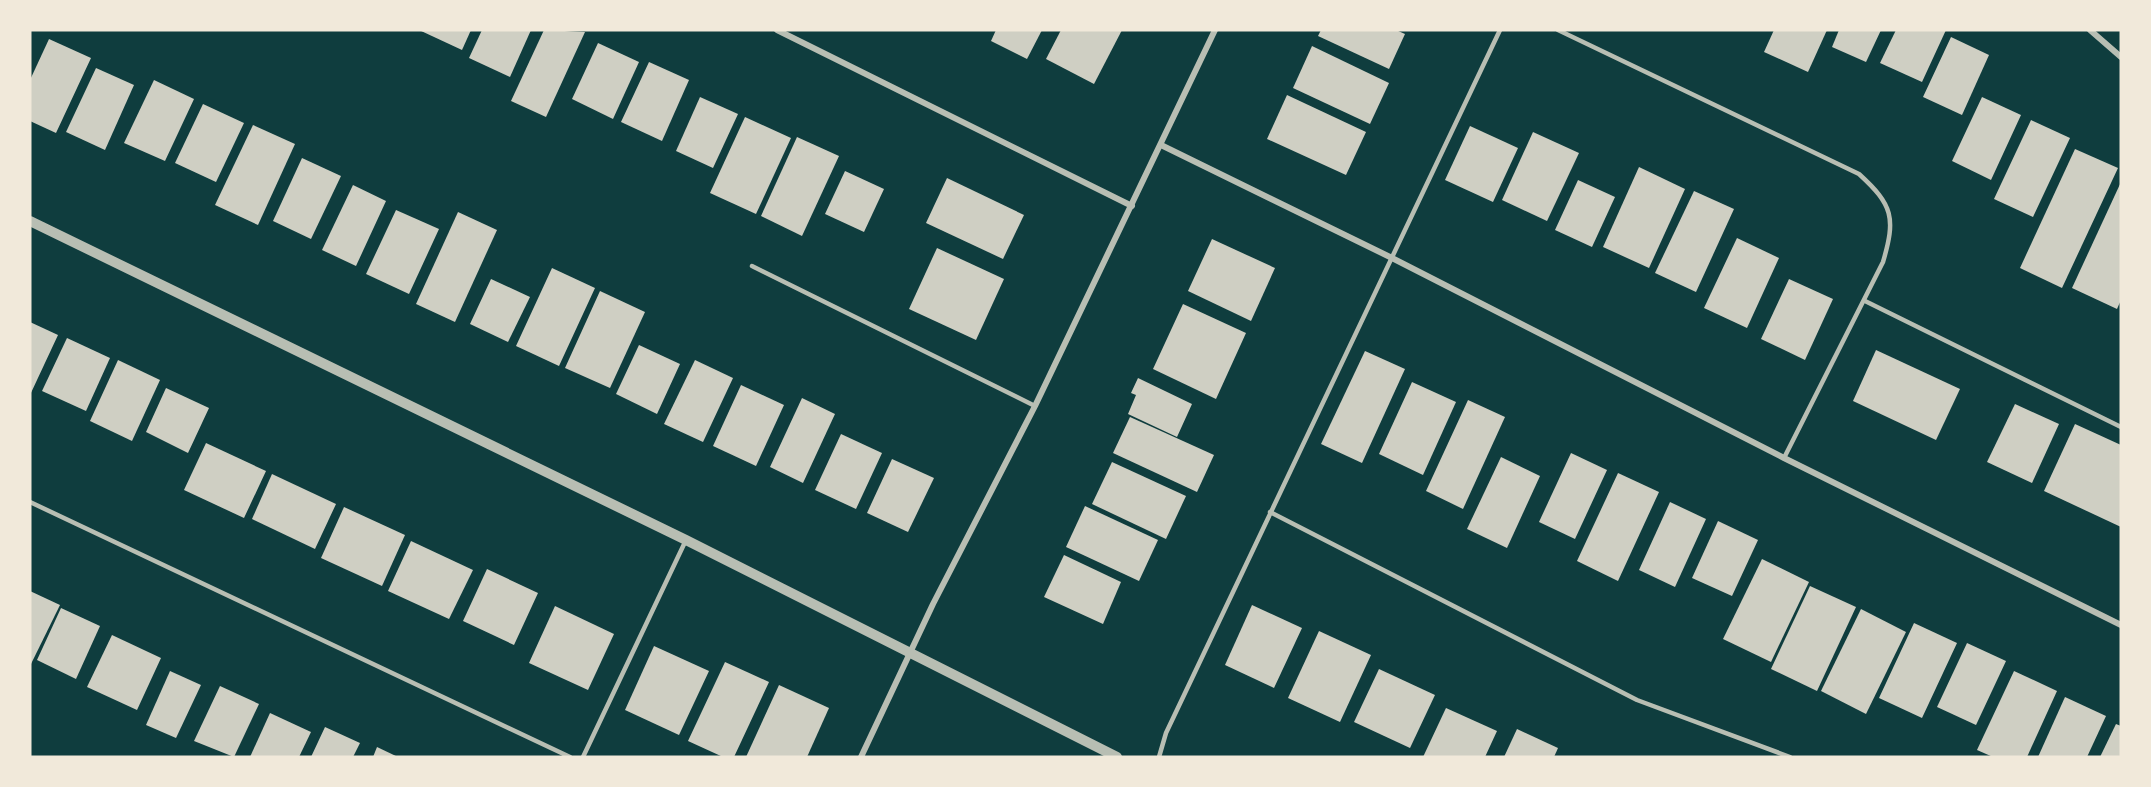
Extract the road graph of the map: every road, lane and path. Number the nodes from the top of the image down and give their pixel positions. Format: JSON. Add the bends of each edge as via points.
{"nodes":[{"id":1,"x":777,"y":30,"type":"edge"},
{"id":2,"x":1215,"y":30,"type":"edge"},
{"id":3,"x":1500,"y":30,"type":"edge"},
{"id":4,"x":1558,"y":30,"type":"edge"},
{"id":5,"x":2090,"y":30,"type":"edge"},
{"id":6,"x":2121,"y":57,"type":"edge"},
{"id":7,"x":1161,"y":145,"type":"junction"},
{"id":8,"x":1132,"y":206,"type":"junction"},
{"id":9,"x":30,"y":221,"type":"edge"},
{"id":10,"x":1392,"y":258,"type":"junction"},
{"id":11,"x":752,"y":266,"type":"dead end"},
{"id":12,"x":1865,"y":301,"type":"junction"},
{"id":13,"x":1035,"y":406,"type":"junction"},
{"id":14,"x":2121,"y":427,"type":"edge"},
{"id":15,"x":1784,"y":458,"type":"junction"},
{"id":16,"x":30,"y":502,"type":"edge"},
{"id":17,"x":1270,"y":512,"type":"junction"},
{"id":18,"x":686,"y":540,"type":"junction"},
{"id":19,"x":2121,"y":625,"type":"edge"},
{"id":20,"x":910,"y":653,"type":"junction"},
{"id":21,"x":570,"y":757,"type":"edge"},
{"id":22,"x":583,"y":757,"type":"edge"},
{"id":23,"x":861,"y":757,"type":"edge"},
{"id":24,"x":1117,"y":757,"type":"edge"},
{"id":25,"x":1159,"y":757,"type":"edge"},
{"id":26,"x":1790,"y":757,"type":"edge"}],
"edges":[{"from":1,"to":8,"type":"street"},
{"from":2,"to":7,"type":"street"},
{"from":3,"to":10,"type":"lane"},
{"from":4,"to":12,"type":"lane","via":[[1859,174],[1882,195],[1891,235]]},
{"from":5,"to":6,"type":"street"},
{"from":7,"to":8,"type":"street"},
{"from":7,"to":10,"type":"street"},
{"from":8,"to":13,"type":"street"},
{"from":9,"to":18,"type":"street"},
{"from":10,"to":15,"type":"street"},
{"from":10,"to":17,"type":"lane"},
{"from":11,"to":13,"type":"lane"},
{"from":12,"to":14,"type":"lane"},
{"from":12,"to":15,"type":"lane"},
{"from":13,"to":20,"type":"street"},
{"from":15,"to":19,"type":"street"},
{"from":16,"to":21,"type":"lane"},
{"from":17,"to":25,"type":"lane","via":[[1166,733]]},
{"from":17,"to":26,"type":"lane","via":[[1637,700]]},
{"from":18,"to":20,"type":"street"},
{"from":18,"to":22,"type":"lane"},
{"from":20,"to":23,"type":"street"},
{"from":20,"to":24,"type":"street"}]}
